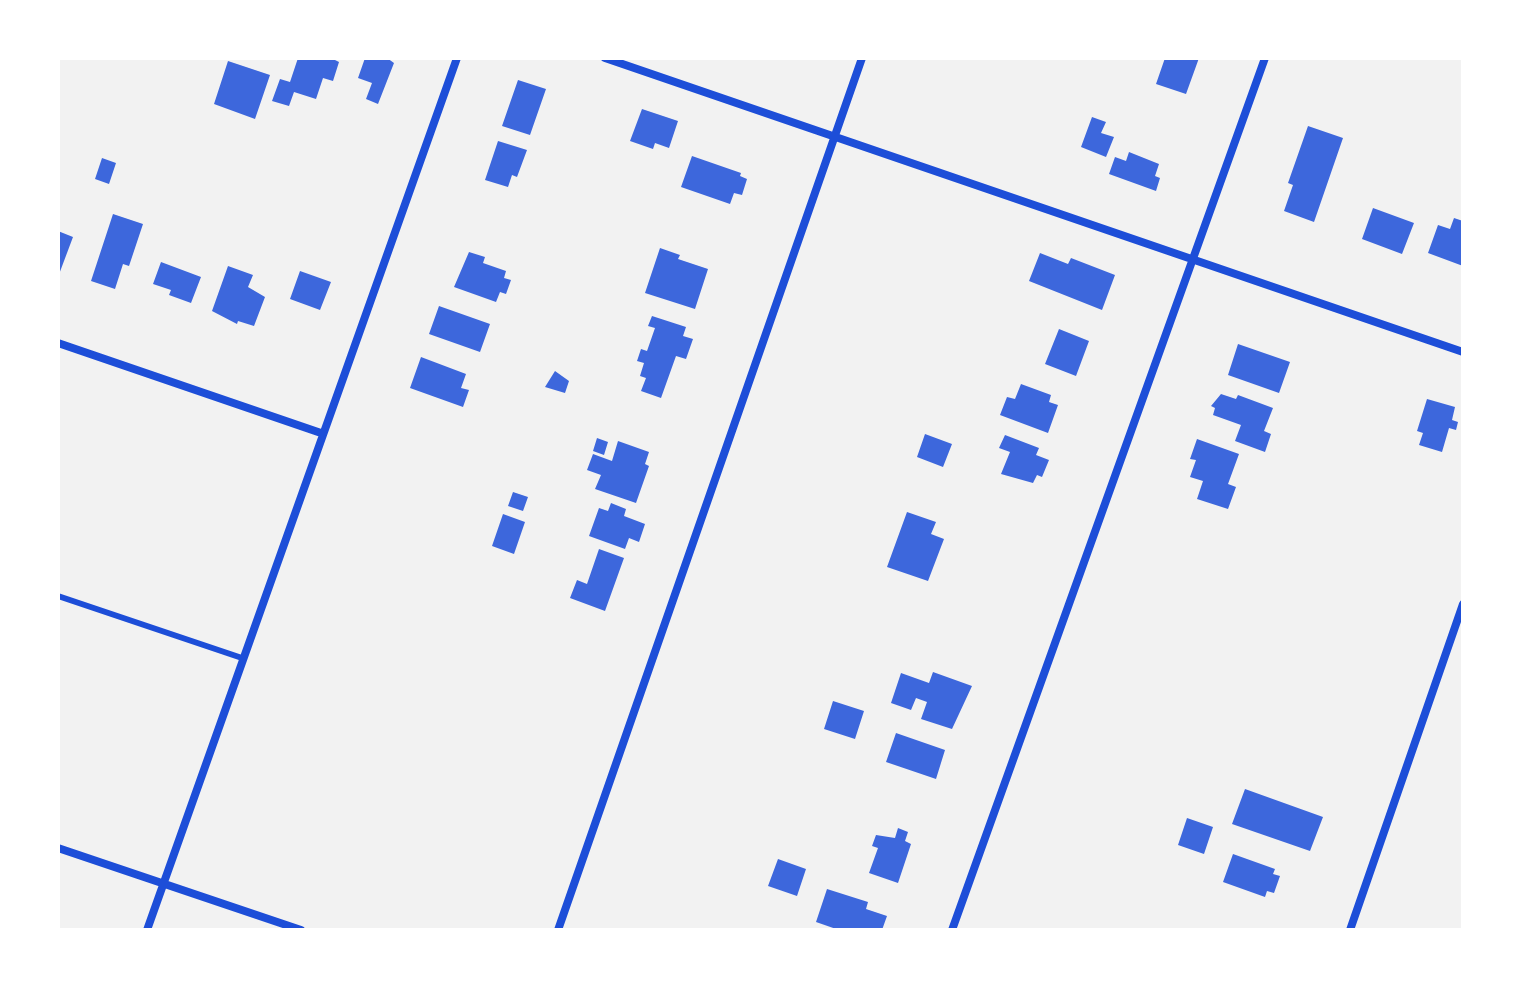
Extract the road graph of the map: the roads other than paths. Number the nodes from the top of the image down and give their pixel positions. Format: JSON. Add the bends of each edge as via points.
{"nodes":[{"id":1,"x":457,"y":58,"type":"edge"},
{"id":2,"x":605,"y":58,"type":"edge"},
{"id":3,"x":862,"y":58,"type":"edge"},
{"id":4,"x":1265,"y":58,"type":"edge"},
{"id":5,"x":835,"y":136,"type":"junction"},
{"id":6,"x":1192,"y":260,"type":"junction"},
{"id":7,"x":58,"y":343,"type":"edge"},
{"id":8,"x":1463,"y":352,"type":"edge"},
{"id":9,"x":321,"y":433,"type":"junction"},
{"id":10,"x":58,"y":596,"type":"edge"},
{"id":11,"x":1463,"y":604,"type":"edge"},
{"id":12,"x":242,"y":658,"type":"junction"},
{"id":13,"x":58,"y":848,"type":"edge"},
{"id":14,"x":163,"y":883,"type":"junction"},
{"id":15,"x":147,"y":930,"type":"edge"},
{"id":16,"x":301,"y":930,"type":"edge"},
{"id":17,"x":558,"y":930,"type":"edge"},
{"id":18,"x":952,"y":930,"type":"edge"},
{"id":19,"x":1350,"y":930,"type":"edge"}],
"edges":[{"from":1,"to":9,"type":"street"},
{"from":2,"to":5,"type":"street"},
{"from":3,"to":5,"type":"street"},
{"from":4,"to":6,"type":"street"},
{"from":5,"to":6,"type":"street"},
{"from":5,"to":17,"type":"street"},
{"from":6,"to":8,"type":"street"},
{"from":6,"to":18,"type":"street"},
{"from":7,"to":9,"type":"street"},
{"from":9,"to":12,"type":"street"},
{"from":10,"to":12,"type":"lane"},
{"from":11,"to":19,"type":"street"},
{"from":12,"to":14,"type":"street"},
{"from":13,"to":14,"type":"street"},
{"from":14,"to":15,"type":"street"},
{"from":14,"to":16,"type":"street"}]}
